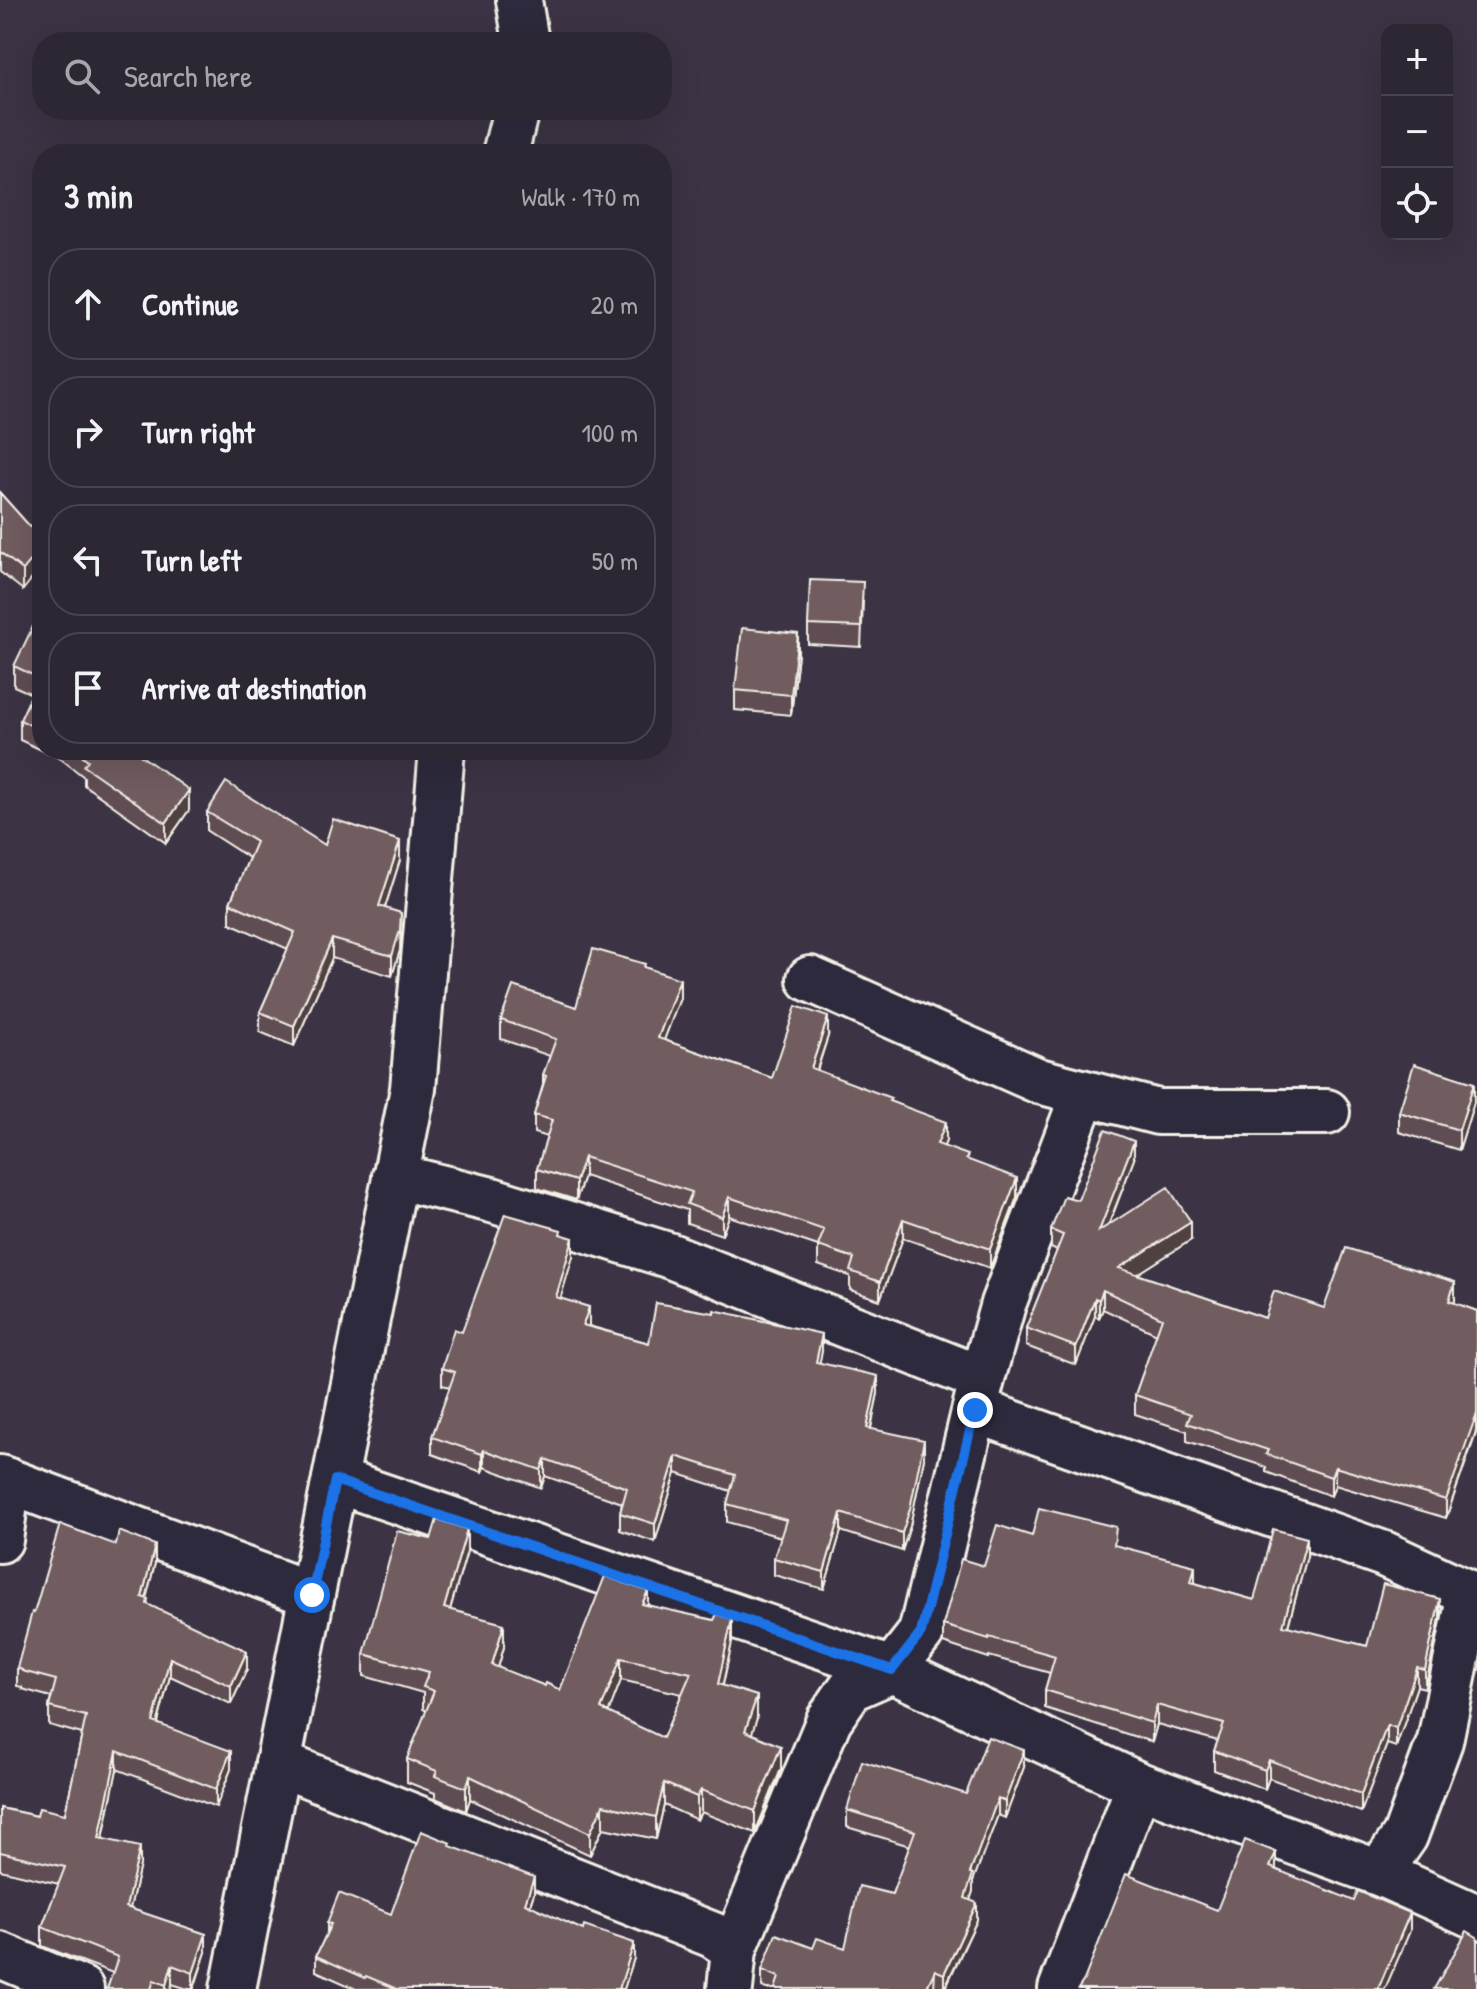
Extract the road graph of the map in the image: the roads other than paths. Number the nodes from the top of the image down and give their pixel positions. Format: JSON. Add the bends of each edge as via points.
{"nodes":[{"id":1,"x":519,"y":0,"type":"edge"},
{"id":2,"x":524,"y":32,"type":"edge"},
{"id":3,"x":514,"y":120,"type":"edge"},
{"id":4,"x":508,"y":144,"type":"edge"},
{"id":5,"x":441,"y":760,"type":"edge"},
{"id":6,"x":810,"y":979,"type":"dead end"},
{"id":7,"x":1084,"y":1093,"type":"junction"},
{"id":8,"x":1327,"y":1112,"type":"dead end"},
{"id":9,"x":395,"y":1176,"type":"junction"},
{"id":10,"x":978,"y":1394,"type":"junction"},
{"id":11,"x":4,"y":1480,"type":"edge"},
{"id":12,"x":335,"y":1480,"type":"junction"},
{"id":13,"x":0,"y":1540,"type":"edge"},
{"id":14,"x":312,"y":1595,"type":"junction"},
{"id":15,"x":1473,"y":1595,"type":"edge"},
{"id":16,"x":892,"y":1670,"type":"junction"},
{"id":17,"x":278,"y":1763,"type":"junction"},
{"id":18,"x":1139,"y":1785,"type":"junction"},
{"id":19,"x":1379,"y":1873,"type":"junction"},
{"id":20,"x":1477,"y":1917,"type":"edge"},
{"id":21,"x":0,"y":1955,"type":"edge"},
{"id":22,"x":732,"y":1969,"type":"edge"},
{"id":23,"x":81,"y":1989,"type":"edge"},
{"id":24,"x":233,"y":1989,"type":"edge"},
{"id":25,"x":1061,"y":1989,"type":"edge"}],
"edges":[{"from":1,"to":2,"type":"street"},
{"from":3,"to":4,"type":"street"},
{"from":5,"to":9,"type":"street","via":[[413,1089]]},
{"from":6,"to":7,"type":"street","via":[[1039,1081]]},
{"from":7,"to":8,"type":"street","via":[[1158,1112]]},
{"from":7,"to":10,"type":"street","via":[[1003,1304]]},
{"from":9,"to":10,"type":"street","via":[[668,1255]]},
{"from":9,"to":12,"type":"street"},
{"from":10,"to":15,"type":"street","via":[[1384,1554]]},
{"from":10,"to":16,"type":"street","via":[[921,1633]]},
{"from":11,"to":13,"type":"street"},
{"from":11,"to":14,"type":"street"},
{"from":12,"to":14,"type":"street"},
{"from":12,"to":16,"type":"street"},
{"from":14,"to":17,"type":"street"},
{"from":15,"to":19,"type":"street","via":[[1440,1741],[1405,1836]]},
{"from":16,"to":18,"type":"street"},
{"from":16,"to":22,"type":"street","via":[[851,1688],[829,1720]]},
{"from":17,"to":22,"type":"street","via":[[713,1935]]},
{"from":17,"to":24,"type":"street"},
{"from":18,"to":19,"type":"street"},
{"from":18,"to":25,"type":"street"},
{"from":19,"to":20,"type":"street"},
{"from":21,"to":23,"type":"street"}]}
